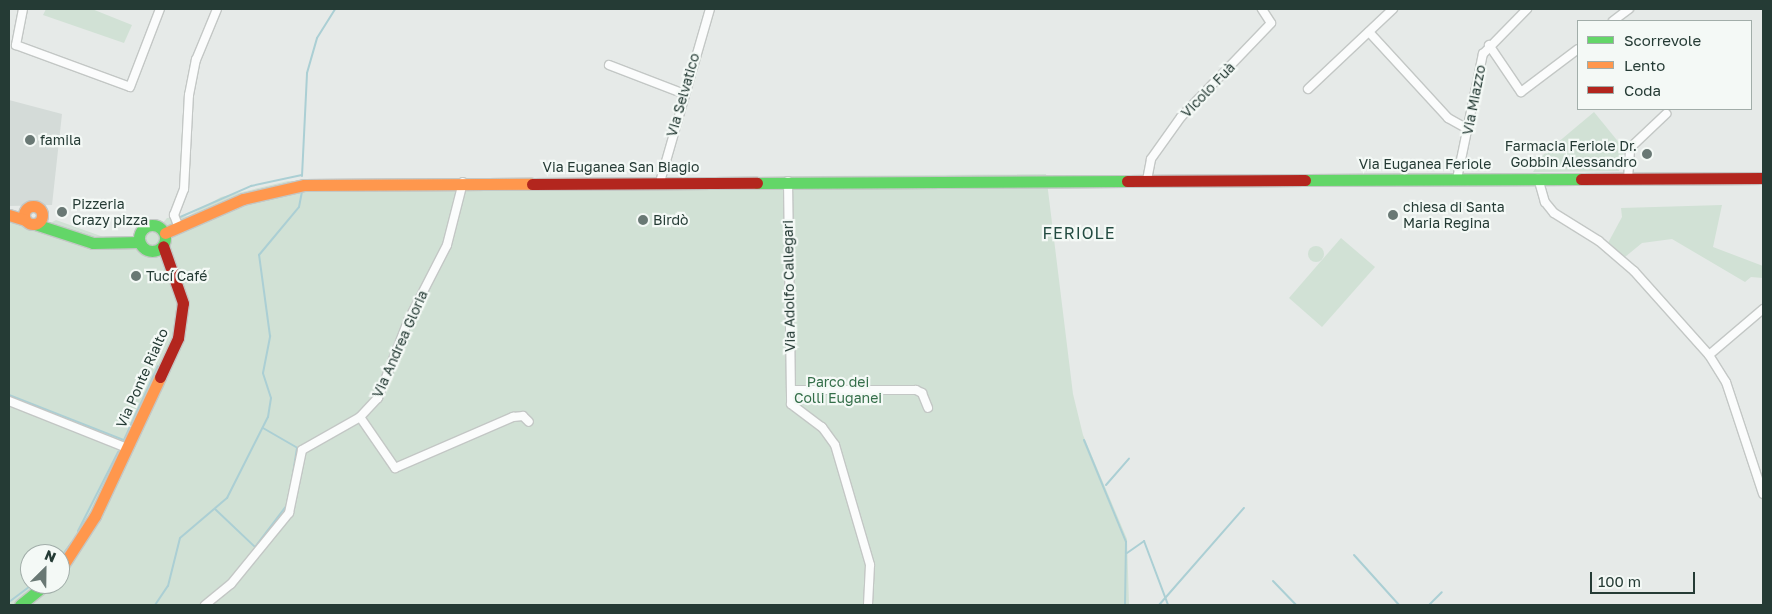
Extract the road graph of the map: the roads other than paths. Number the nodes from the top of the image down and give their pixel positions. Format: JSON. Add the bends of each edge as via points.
{"nodes":[{"id":1,"x":23,"y":9,"type":"edge"},
{"id":2,"x":160,"y":9,"type":"edge"},
{"id":3,"x":217,"y":9,"type":"edge"},
{"id":4,"x":710,"y":9,"type":"edge"},
{"id":5,"x":1262,"y":9,"type":"edge"},
{"id":6,"x":1393,"y":9,"type":"edge"},
{"id":7,"x":1510,"y":9,"type":"edge"},
{"id":8,"x":1526,"y":9,"type":"edge"},
{"id":9,"x":1629,"y":9,"type":"edge"},
{"id":10,"x":1516,"y":17,"type":"junction"},
{"id":11,"x":1614,"y":20,"type":"edge"},
{"id":12,"x":1369,"y":32,"type":"junction"},
{"id":13,"x":1489,"y":45,"type":"junction"},
{"id":14,"x":1577,"y":50,"type":"edge"},
{"id":15,"x":609,"y":65,"type":"dead end"},
{"id":16,"x":1308,"y":89,"type":"dead end"},
{"id":17,"x":682,"y":94,"type":"junction"},
{"id":18,"x":1666,"y":114,"type":"dead end"},
{"id":19,"x":1468,"y":129,"type":"junction"},
{"id":20,"x":1538,"y":178,"type":"junction"},
{"id":21,"x":1763,"y":178,"type":"edge"},
{"id":22,"x":1457,"y":179,"type":"junction"},
{"id":23,"x":1628,"y":179,"type":"junction"},
{"id":24,"x":1086,"y":180,"type":"joint"},
{"id":25,"x":1147,"y":180,"type":"junction"},
{"id":26,"x":788,"y":181,"type":"junction"},
{"id":27,"x":464,"y":182,"type":"junction"},
{"id":28,"x":660,"y":182,"type":"junction"},
{"id":29,"x":28,"y":219,"type":"edge"},
{"id":30,"x":179,"y":228,"type":"junction"},
{"id":31,"x":165,"y":233,"type":"junction"},
{"id":32,"x":139,"y":242,"type":"junction"},
{"id":33,"x":158,"y":249,"type":"junction"},
{"id":34,"x":1763,"y":309,"type":"edge"},
{"id":35,"x":1709,"y":355,"type":"junction"},
{"id":36,"x":791,"y":390,"type":"junction"},
{"id":37,"x":9,"y":402,"type":"edge"},
{"id":38,"x":928,"y":408,"type":"dead end"},
{"id":39,"x":360,"y":418,"type":"junction"},
{"id":40,"x":529,"y":422,"type":"dead end"},
{"id":41,"x":127,"y":448,"type":"junction"},
{"id":42,"x":1763,"y":494,"type":"edge"},
{"id":43,"x":70,"y":556,"type":"edge"},
{"id":44,"x":34,"y":594,"type":"edge"},
{"id":45,"x":20,"y":605,"type":"edge"},
{"id":46,"x":204,"y":605,"type":"edge"},
{"id":47,"x":868,"y":605,"type":"edge"}],
"edges":[{"from":1,"to":2,"type":"street","via":[[16,45],[130,87]]},
{"from":3,"to":30,"type":"street","via":[[196,60],[189,95],[184,189],[174,215]]},
{"from":4,"to":17,"type":"street","name":"Via Selvatico"},
{"from":5,"to":25,"type":"street","name":"Vicolo Fuà","via":[[1272,23],[1181,117],[1151,159]]},
{"from":6,"to":12,"type":"street"},
{"from":7,"to":10,"type":"street"},
{"from":8,"to":10,"type":"street","name":"Via Miazzo"},
{"from":9,"to":11,"type":"street"},
{"from":10,"to":13,"type":"street","name":"Via Miazzo"},
{"from":12,"to":16,"type":"street"},
{"from":12,"to":19,"type":"street","via":[[1448,118]]},
{"from":13,"to":14,"type":"street","via":[[1521,92]]},
{"from":13,"to":19,"type":"street","name":"Via Miazzo","via":[[1483,54]]},
{"from":15,"to":17,"type":"street"},
{"from":17,"to":28,"type":"street","name":"Via Selvatico"},
{"from":18,"to":23,"type":"street","via":[[1630,148]]},
{"from":19,"to":22,"type":"street","name":"Via Miazzo"},
{"from":20,"to":22,"type":"main road","name":"Via Euganea Feriole"},
{"from":20,"to":23,"type":"main road","name":"Via Euganea Feriole"},
{"from":20,"to":35,"type":"street","via":[[1540,191],[1554,213],[1599,241],[1634,271]]},
{"from":21,"to":23,"type":"main road","name":"Via Euganea Feriole"},
{"from":22,"to":25,"type":"main road","name":"Via Euganea Feriole"},
{"from":24,"to":25,"type":"main road","name":"Via Euganea Feriole"},
{"from":24,"to":26,"type":"main road","name":"Via Euganea San Biagio"},
{"from":26,"to":28,"type":"main road","name":"Via Euganea San Biagio"},
{"from":26,"to":36,"type":"street","name":"Via Adolfo Callegari"},
{"from":27,"to":28,"type":"main road","name":"Via Euganea San Biagio"},
{"from":27,"to":30,"type":"main road","name":"Via Euganea San Biagio","via":[[283,188],[243,199]]},
{"from":27,"to":39,"type":"street","name":"Via Andrea Gloria","via":[[447,245],[408,321],[378,398]]},
{"from":29,"to":32,"type":"main road","via":[[93,243]]},
{"from":30,"to":31,"type":"main road","name":"Via Euganea San Biagio"},
{"from":31,"to":32,"type":"main road","via":[[158,226],[147,226]]},
{"from":31,"to":33,"type":"main road"},
{"from":32,"to":33,"type":"main road","name":"Via Ponte Rialto"},
{"from":33,"to":41,"type":"main road","name":"Via Ponte Rialto","via":[[181,295],[184,319]]},
{"from":34,"to":35,"type":"street"},
{"from":35,"to":42,"type":"street","via":[[1726,382]]},
{"from":36,"to":38,"type":"street","via":[[916,390],[922,393]]},
{"from":36,"to":47,"type":"street","name":"Via Adolfo Callegari","via":[[791,404],[822,427],[835,445],[870,565]]},
{"from":37,"to":41,"type":"street","name":"Via Ponte Rialto"},
{"from":39,"to":40,"type":"street","via":[[395,468],[513,417],[524,416]]},
{"from":39,"to":46,"type":"street","name":"Via Andrea Gloria","via":[[302,450],[289,513],[231,584]]},
{"from":41,"to":43,"type":"main road","name":"Via Ponte Rialto","via":[[89,528]]},
{"from":44,"to":45,"type":"main road"}]}
